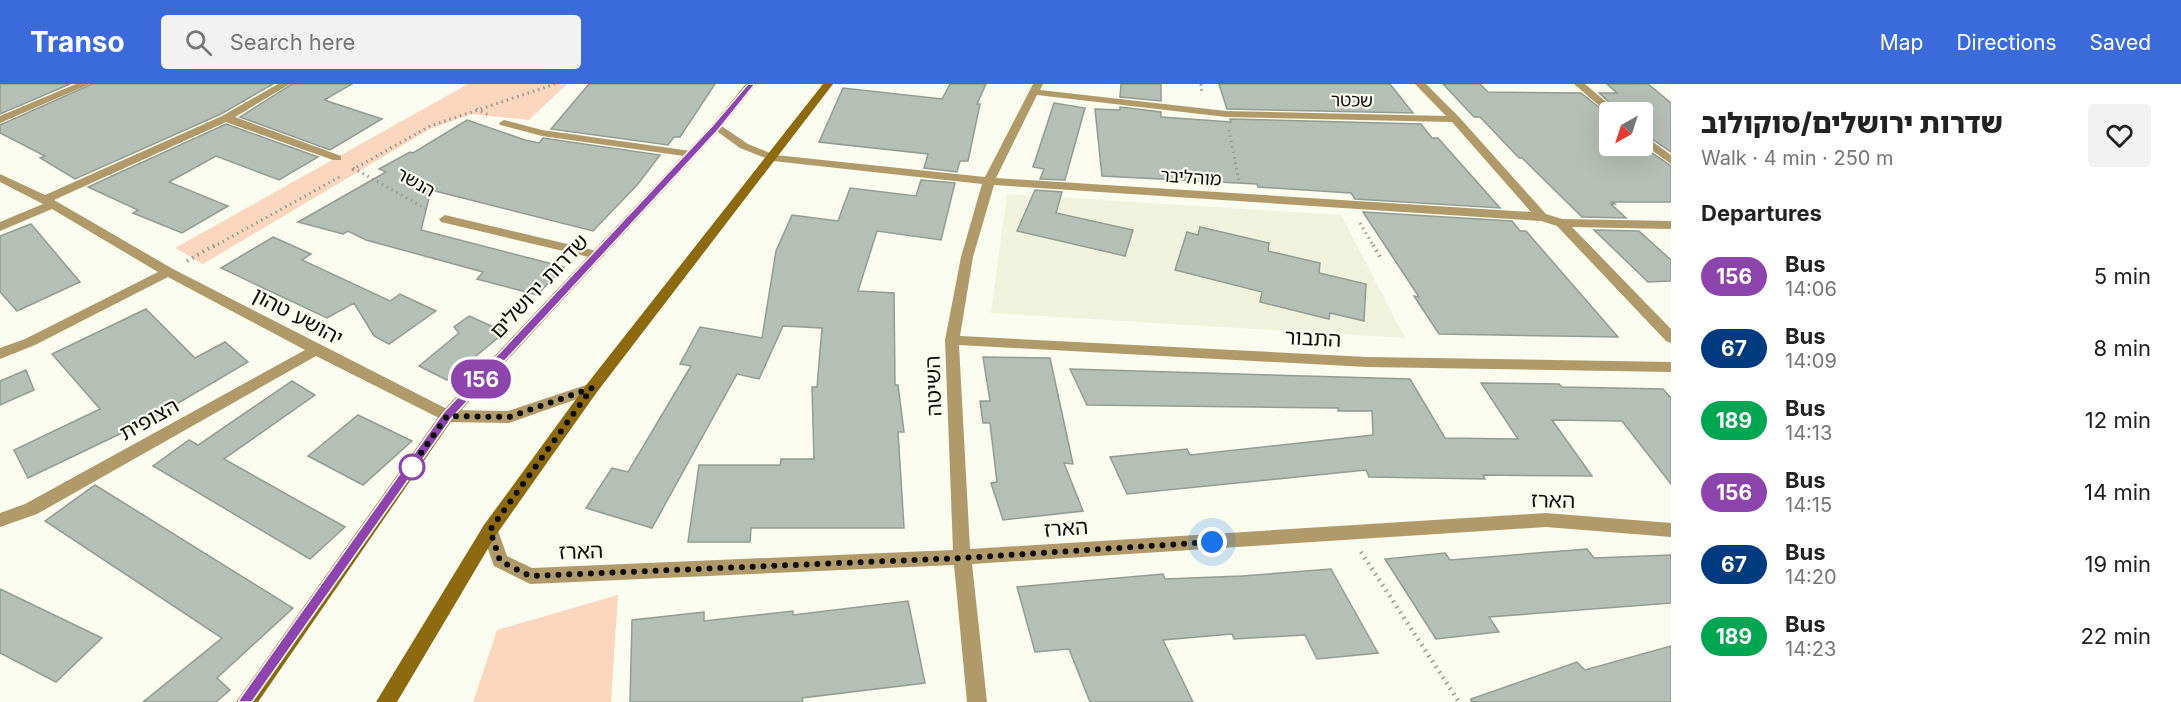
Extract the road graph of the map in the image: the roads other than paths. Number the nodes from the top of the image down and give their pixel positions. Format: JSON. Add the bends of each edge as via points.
{"nodes":[{"id":1,"x":85,"y":84,"type":"edge"},
{"id":2,"x":285,"y":84,"type":"edge"},
{"id":3,"x":751,"y":84,"type":"edge"},
{"id":4,"x":828,"y":84,"type":"edge"},
{"id":5,"x":1420,"y":84,"type":"edge"},
{"id":6,"x":1579,"y":84,"type":"edge"},
{"id":7,"x":1036,"y":88,"type":"edge"},
{"id":8,"x":1601,"y":102,"type":"edge"},
{"id":9,"x":226,"y":118,"type":"junction"},
{"id":10,"x":1455,"y":119,"type":"junction"},
{"id":11,"x":0,"y":120,"type":"edge"},
{"id":12,"x":504,"y":123,"type":"dead end"},
{"id":13,"x":716,"y":127,"type":"junction"},
{"id":14,"x":1653,"y":146,"type":"edge"},
{"id":15,"x":691,"y":154,"type":"junction"},
{"id":16,"x":337,"y":158,"type":"road end"},
{"id":17,"x":772,"y":158,"type":"junction"},
{"id":18,"x":1671,"y":161,"type":"edge"},
{"id":19,"x":0,"y":177,"type":"edge"},
{"id":20,"x":989,"y":182,"type":"junction"},
{"id":21,"x":49,"y":202,"type":"junction"},
{"id":22,"x":1542,"y":217,"type":"junction"},
{"id":23,"x":445,"y":219,"type":"road end"},
{"id":24,"x":1561,"y":223,"type":"junction"},
{"id":25,"x":1671,"y":225,"type":"edge"},
{"id":26,"x":0,"y":227,"type":"edge"},
{"id":27,"x":597,"y":255,"type":"junction"},
{"id":28,"x":168,"y":272,"type":"junction"},
{"id":29,"x":1671,"y":338,"type":"edge"},
{"id":30,"x":952,"y":340,"type":"junction"},
{"id":31,"x":316,"y":350,"type":"junction"},
{"id":32,"x":0,"y":354,"type":"edge"},
{"id":33,"x":1671,"y":367,"type":"edge"},
{"id":34,"x":592,"y":388,"type":"junction"},
{"id":35,"x":447,"y":416,"type":"junction"},
{"id":36,"x":0,"y":520,"type":"edge"},
{"id":37,"x":490,"y":530,"type":"junction"},
{"id":38,"x":1671,"y":530,"type":"edge"},
{"id":39,"x":962,"y":558,"type":"junction"},
{"id":40,"x":246,"y":702,"type":"edge"},
{"id":41,"x":386,"y":702,"type":"edge"},
{"id":42,"x":977,"y":702,"type":"edge"}],
"edges":[{"from":1,"to":11,"type":"street"},
{"from":2,"to":9,"type":"street"},
{"from":3,"to":13,"type":"main road","name":"שדרות ירושלים"},
{"from":4,"to":17,"type":"main road"},
{"from":5,"to":10,"type":"street"},
{"from":6,"to":8,"type":"street"},
{"from":7,"to":10,"type":"street","name":"שכטר","via":[[1226,114]]},
{"from":7,"to":20,"type":"street","name":"השיטה"},
{"from":9,"to":16,"type":"street"},
{"from":9,"to":21,"type":"street"},
{"from":10,"to":22,"type":"street"},
{"from":12,"to":15,"type":"street","via":[[542,133]]},
{"from":13,"to":15,"type":"main road","name":"שדרות ירושלים"},
{"from":13,"to":17,"type":"street","name":"מוהליבר","via":[[744,146]]},
{"from":14,"to":18,"type":"street"},
{"from":15,"to":27,"type":"main road","name":"שדרות ירושלים"},
{"from":17,"to":20,"type":"street","name":"מוהליבר"},
{"from":17,"to":34,"type":"main road"},
{"from":19,"to":21,"type":"street","name":"יהושע טהון"},
{"from":20,"to":22,"type":"street","name":"מוהליבר"},
{"from":20,"to":30,"type":"street","name":"השיטה","via":[[967,257]]},
{"from":21,"to":26,"type":"street"},
{"from":21,"to":28,"type":"street","name":"יהושע טהון"},
{"from":22,"to":24,"type":"street","name":"מוהליבר"},
{"from":23,"to":27,"type":"street","name":"הנשר"},
{"from":24,"to":25,"type":"street","name":"מוהליבר"},
{"from":24,"to":29,"type":"street"},
{"from":27,"to":35,"type":"main road","name":"שדרות ירושלים"},
{"from":28,"to":31,"type":"street","name":"יהושע טהון"},
{"from":28,"to":32,"type":"street"},
{"from":30,"to":33,"type":"street","name":"התבור","via":[[1368,363]]},
{"from":30,"to":39,"type":"street","name":"השיטה"},
{"from":31,"to":35,"type":"street","name":"יהושע טהון"},
{"from":31,"to":36,"type":"street","name":"הצופית","via":[[31,509]]},
{"from":34,"to":35,"type":"street","name":"יהושע טהון","via":[[509,417]]},
{"from":34,"to":37,"type":"main road"},
{"from":35,"to":40,"type":"main road","name":"שדרות ירושלים"},
{"from":37,"to":39,"type":"street","name":"הארז","via":[[500,561],[530,576]]},
{"from":37,"to":41,"type":"main road"},
{"from":38,"to":39,"type":"street","name":"הארז","via":[[1546,520]]},
{"from":39,"to":42,"type":"street","name":"השיטה"}]}
